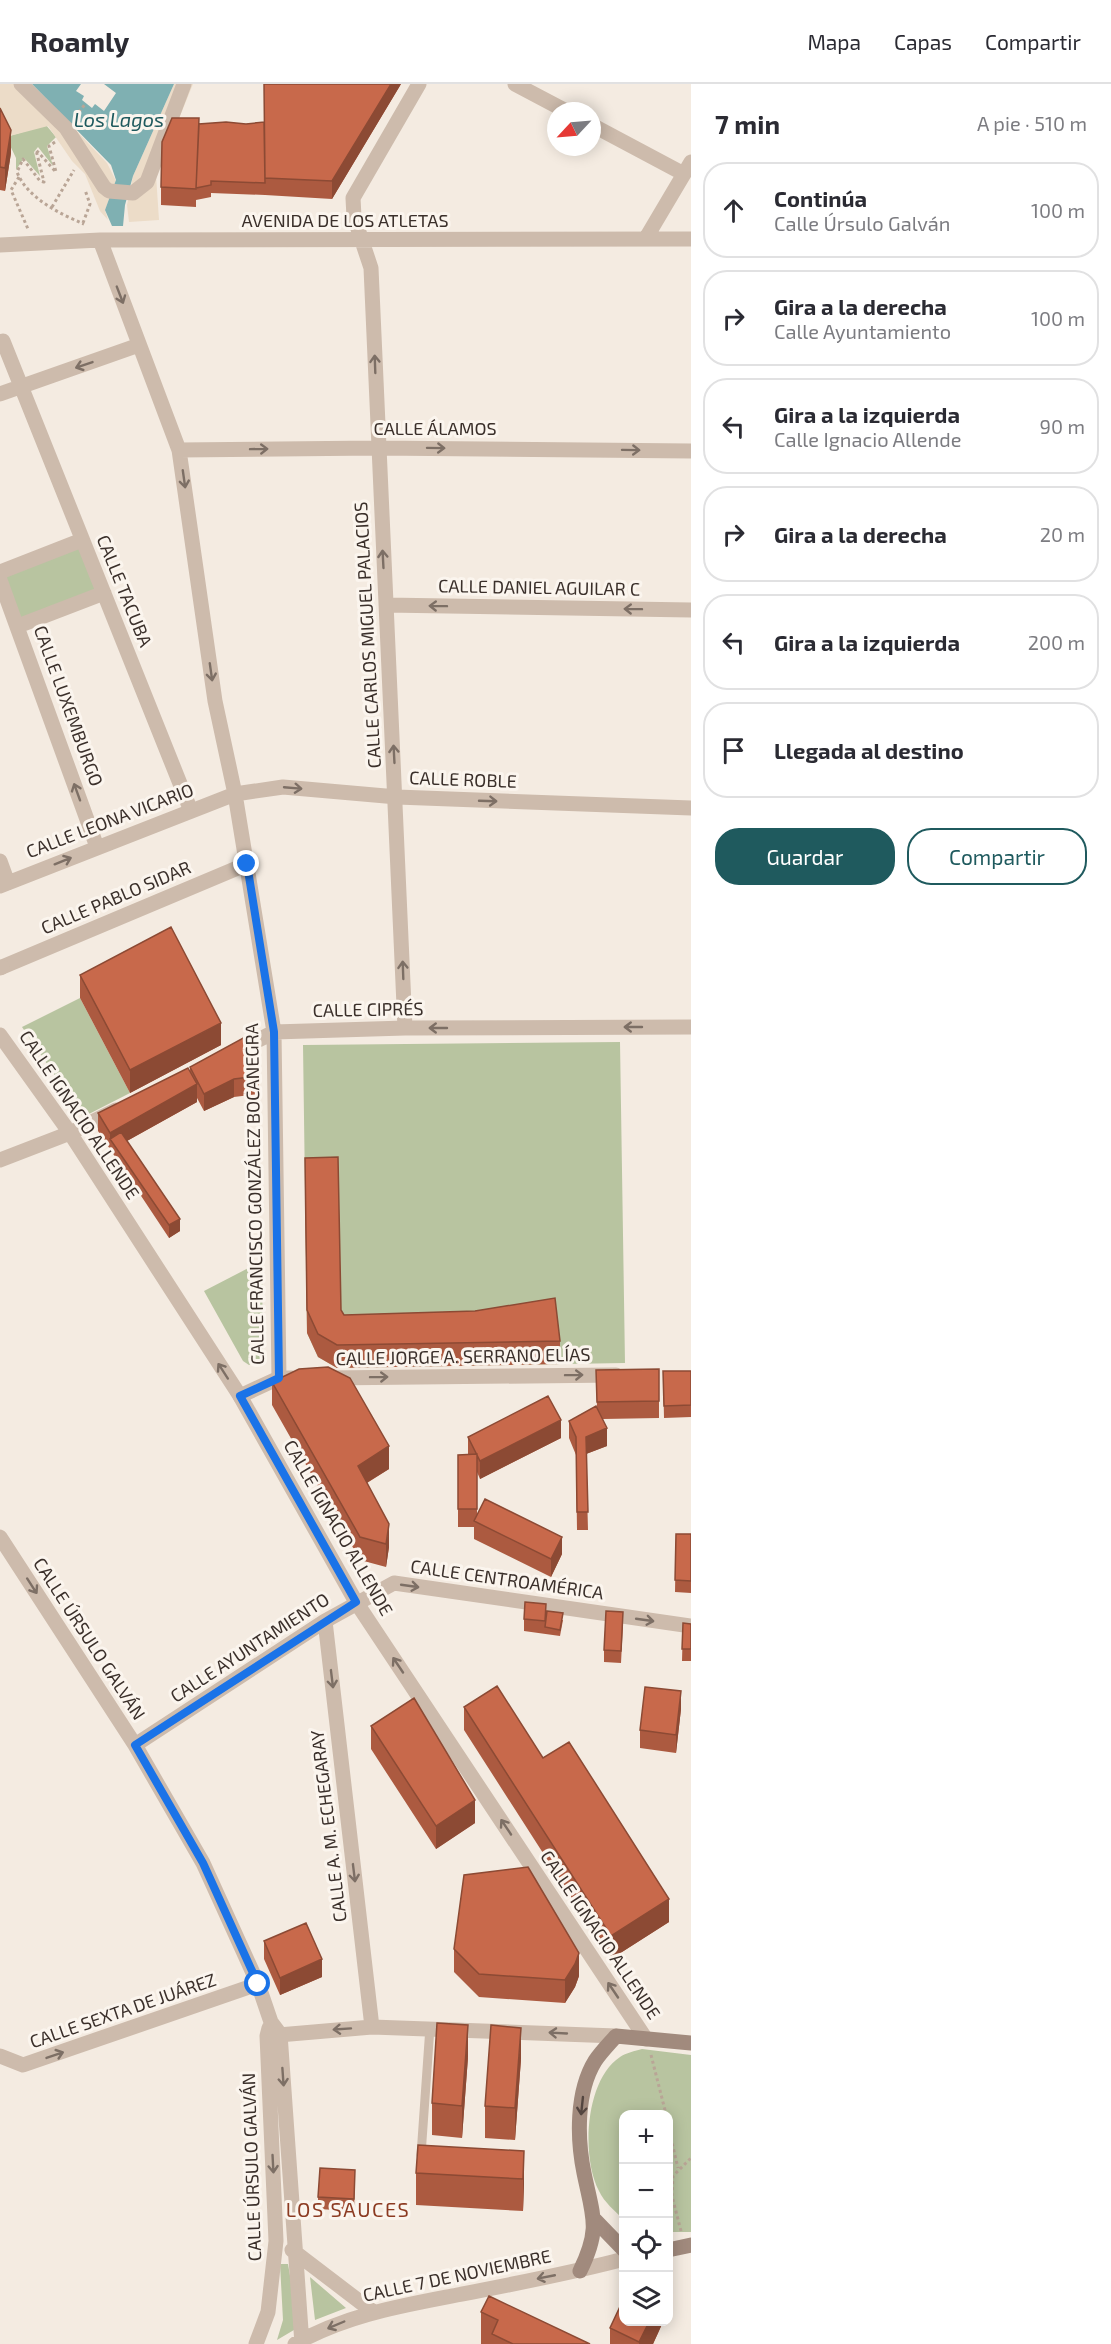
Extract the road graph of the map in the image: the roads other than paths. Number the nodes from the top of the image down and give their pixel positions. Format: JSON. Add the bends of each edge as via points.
{"nodes":[{"id":1,"x":21,"y":84,"type":"edge"},
{"id":2,"x":184,"y":84,"type":"edge"},
{"id":3,"x":419,"y":84,"type":"edge"},
{"id":4,"x":515,"y":84,"type":"edge"},
{"id":5,"x":549,"y":102,"type":"edge"},
{"id":6,"x":601,"y":129,"type":"edge"},
{"id":7,"x":688,"y":168,"type":"edge"},
{"id":8,"x":646,"y":238,"type":"junction"},
{"id":9,"x":100,"y":240,"type":"junction"},
{"id":10,"x":691,"y":240,"type":"edge"},
{"id":11,"x":363,"y":242,"type":"junction"},
{"id":12,"x":0,"y":245,"type":"edge"},
{"id":13,"x":3,"y":341,"type":"dead end"},
{"id":14,"x":139,"y":345,"type":"junction"},
{"id":15,"x":22,"y":387,"type":"junction"},
{"id":16,"x":0,"y":394,"type":"edge"},
{"id":17,"x":377,"y":448,"type":"junction"},
{"id":18,"x":180,"y":450,"type":"junction"},
{"id":19,"x":691,"y":451,"type":"edge"},
{"id":20,"x":82,"y":540,"type":"junction"},
{"id":21,"x":0,"y":572,"type":"edge"},
{"id":22,"x":0,"y":580,"type":"edge"},
{"id":23,"x":105,"y":593,"type":"junction"},
{"id":24,"x":4,"y":602,"type":"edge"},
{"id":25,"x":386,"y":605,"type":"junction"},
{"id":26,"x":691,"y":610,"type":"edge"},
{"id":27,"x":18,"y":626,"type":"junction"},
{"id":28,"x":235,"y":794,"type":"junction"},
{"id":29,"x":397,"y":797,"type":"junction"},
{"id":30,"x":691,"y":808,"type":"edge"},
{"id":31,"x":191,"y":811,"type":"junction"},
{"id":32,"x":97,"y":847,"type":"junction"},
{"id":33,"x":0,"y":861,"type":"edge"},
{"id":34,"x":247,"y":864,"type":"junction"},
{"id":35,"x":4,"y":885,"type":"edge"},
{"id":36,"x":1,"y":968,"type":"edge"},
{"id":37,"x":691,"y":1027,"type":"edge"},
{"id":38,"x":405,"y":1028,"type":"junction"},
{"id":39,"x":274,"y":1032,"type":"junction"},
{"id":40,"x":0,"y":1035,"type":"edge"},
{"id":41,"x":220,"y":1059,"type":"edge"},
{"id":42,"x":134,"y":1101,"type":"edge"},
{"id":43,"x":70,"y":1133,"type":"junction"},
{"id":44,"x":0,"y":1160,"type":"edge"},
{"id":45,"x":632,"y":1375,"type":"edge"},
{"id":46,"x":279,"y":1378,"type":"junction"},
{"id":47,"x":240,"y":1396,"type":"junction"},
{"id":48,"x":0,"y":1537,"type":"edge"},
{"id":49,"x":356,"y":1602,"type":"junction"},
{"id":50,"x":325,"y":1621,"type":"junction"},
{"id":51,"x":691,"y":1626,"type":"edge"},
{"id":52,"x":135,"y":1745,"type":"junction"},
{"id":53,"x":258,"y":1984,"type":"junction"},
{"id":54,"x":372,"y":2027,"type":"junction"},
{"id":55,"x":430,"y":2027,"type":"junction"},
{"id":56,"x":272,"y":2030,"type":"junction"},
{"id":57,"x":616,"y":2036,"type":"junction"},
{"id":58,"x":646,"y":2038,"type":"junction"},
{"id":59,"x":691,"y":2043,"type":"edge"},
{"id":60,"x":0,"y":2056,"type":"edge"},
{"id":61,"x":420,"y":2166,"type":"edge"},
{"id":62,"x":595,"y":2220,"type":"junction"},
{"id":63,"x":276,"y":2241,"type":"junction"},
{"id":64,"x":619,"y":2245,"type":"edge"},
{"id":65,"x":689,"y":2249,"type":"edge"},
{"id":66,"x":673,"y":2250,"type":"edge"},
{"id":67,"x":297,"y":2253,"type":"junction"},
{"id":68,"x":619,"y":2260,"type":"edge"},
{"id":69,"x":580,"y":2271,"type":"junction"},
{"id":70,"x":372,"y":2311,"type":"junction"},
{"id":71,"x":299,"y":2343,"type":"edge"},
{"id":72,"x":256,"y":2344,"type":"edge"}],
"edges":[{"from":1,"to":2,"type":"street","via":[[66,128],[104,187],[132,193],[147,182]]},
{"from":3,"to":11,"type":"street","name":"CALLE CARLOS MIGUEL PALACIOS","via":[[353,198],[354,217]]},
{"from":4,"to":5,"type":"street"},
{"from":6,"to":7,"type":"street"},
{"from":7,"to":8,"type":"street"},
{"from":8,"to":10,"type":"street","name":"AVENIDA DE LOS ATLETAS"},
{"from":8,"to":11,"type":"street","name":"AVENIDA DE LOS ATLETAS"},
{"from":9,"to":11,"type":"street","name":"AVENIDA DE LOS ATLETAS"},
{"from":9,"to":12,"type":"street","name":"AVENIDA DE LOS ATLETAS"},
{"from":9,"to":14,"type":"street","name":"CALLE FRANCISCO GONZÁLEZ BOCANEGRA","one_way":true},
{"from":17,"to":11,"type":"street","name":"CALLE CARLOS MIGUEL PALACIOS","one_way":true,"via":[[371,268]]},
{"from":13,"to":15,"type":"street","name":"CALLE TACUBA"},
{"from":14,"to":15,"type":"street","one_way":true},
{"from":14,"to":18,"type":"street","name":"CALLE FRANCISCO GONZÁLEZ BOCANEGRA"},
{"from":15,"to":16,"type":"street"},
{"from":15,"to":20,"type":"street","name":"CALLE TACUBA"},
{"from":18,"to":17,"type":"street","name":"CALLE ÁLAMOS","one_way":true},
{"from":17,"to":19,"type":"street","name":"CALLE ÁLAMOS","one_way":true},
{"from":25,"to":17,"type":"street","name":"CALLE CARLOS MIGUEL PALACIOS","one_way":true},
{"from":18,"to":28,"type":"street","name":"CALLE FRANCISCO GONZÁLEZ BOCANEGRA","one_way":true,"via":[[215,701]]},
{"from":20,"to":21,"type":"street"},
{"from":20,"to":23,"type":"street","name":"CALLE TACUBA"},
{"from":22,"to":24,"type":"street","name":"CALLE LUXEMBURGO"},
{"from":23,"to":27,"type":"street"},
{"from":23,"to":31,"type":"street","name":"CALLE TACUBA"},
{"from":24,"to":27,"type":"street","name":"CALLE LUXEMBURGO"},
{"from":26,"to":25,"type":"street","name":"CALLE DANIEL AGUILAR C","one_way":true},
{"from":29,"to":25,"type":"street","name":"CALLE CARLOS MIGUEL PALACIOS","one_way":true},
{"from":32,"to":27,"type":"street","name":"CALLE LUXEMBURGO","one_way":true},
{"from":28,"to":29,"type":"street","name":"CALLE ROBLE","one_way":true,"via":[[283,788]]},
{"from":28,"to":31,"type":"street","name":"CALLE LEONA VICARIO"},
{"from":28,"to":34,"type":"street","name":"CALLE FRANCISCO GONZÁLEZ BOCANEGRA"},
{"from":29,"to":30,"type":"street","name":"CALLE ROBLE","one_way":true},
{"from":38,"to":29,"type":"street","name":"CALLE CARLOS MIGUEL PALACIOS","one_way":true},
{"from":31,"to":32,"type":"street","name":"CALLE LEONA VICARIO"},
{"from":35,"to":32,"type":"street","name":"CALLE LEONA VICARIO","one_way":true},
{"from":33,"to":35,"type":"street"},
{"from":34,"to":36,"type":"street","name":"CALLE PABLO SIDAR"},
{"from":34,"to":39,"type":"street","name":"CALLE FRANCISCO GONZÁLEZ BOCANEGRA"},
{"from":37,"to":38,"type":"street","name":"CALLE CIPRÉS","one_way":true},
{"from":38,"to":39,"type":"street","name":"CALLE CIPRÉS"},
{"from":39,"to":41,"type":"street","name":"CALLE CIPRÉS"},
{"from":39,"to":46,"type":"street","name":"CALLE FRANCISCO GONZÁLEZ BOCANEGRA"},
{"from":40,"to":43,"type":"street","name":"CALLE IGNACIO ALLENDE"},
{"from":42,"to":43,"type":"street"},
{"from":43,"to":44,"type":"street"},
{"from":47,"to":43,"type":"street","name":"CALLE IGNACIO ALLENDE","one_way":true},
{"from":46,"to":45,"type":"street","name":"CALLE JORGE A. SERRANO ELÍAS","one_way":true},
{"from":46,"to":47,"type":"street","name":"CALLE JORGE A. SERRANO ELÍAS"},
{"from":47,"to":49,"type":"street","name":"CALLE IGNACIO ALLENDE"},
{"from":48,"to":52,"type":"street","name":"CALLE ÚRSULO GALVÁN","one_way":true},
{"from":49,"to":50,"type":"street","name":"CALLE AYUNTAMIENTO"},
{"from":49,"to":51,"type":"street","name":"CALLE CENTROAMÉRICA","one_way":true,"via":[[394,1583]]},
{"from":58,"to":49,"type":"street","name":"CALLE IGNACIO ALLENDE","one_way":true},
{"from":50,"to":52,"type":"street","name":"CALLE AYUNTAMIENTO"},
{"from":50,"to":54,"type":"street","name":"CALLE A. M. ECHEGARAY","one_way":true},
{"from":52,"to":53,"type":"street","name":"CALLE ÚRSULO GALVÁN","via":[[203,1863]]},
{"from":53,"to":56,"type":"street","name":"CALLE ÚRSULO GALVÁN"},
{"from":60,"to":53,"type":"street","name":"CALLE SEXTA DE JUÁREZ","one_way":true,"via":[[23,2066]]},
{"from":54,"to":55,"type":"street"},
{"from":54,"to":56,"type":"street","one_way":true},
{"from":57,"to":55,"type":"street","one_way":true},
{"from":55,"to":61,"type":"lane"},
{"from":56,"to":63,"type":"street","name":"CALLE ÚRSULO GALVÁN","one_way":true},
{"from":56,"to":67,"type":"street","name":"CALLE ÚRSULO GALVÁN","one_way":true},
{"from":57,"to":58,"type":"main road"},
{"from":57,"to":62,"type":"main road","one_way":true,"via":[[595,2060],[584,2088],[580,2131]]},
{"from":58,"to":59,"type":"main road"},
{"from":62,"to":64,"type":"main road"},
{"from":62,"to":69,"type":"main road"},
{"from":63,"to":67,"type":"street"},
{"from":63,"to":72,"type":"street","name":"CALLE ÚRSULO GALVÁN","via":[[268,2312]]},
{"from":65,"to":66,"type":"main road"},
{"from":67,"to":70,"type":"street"},
{"from":67,"to":71,"type":"street","name":"CALLE ÚRSULO GALVÁN"},
{"from":68,"to":69,"type":"street","name":"CALLE 7 DE NOVIEMBRE"},
{"from":69,"to":70,"type":"street","name":"CALLE 7 DE NOVIEMBRE","one_way":true},
{"from":70,"to":71,"type":"street","name":"CALLE 7 DE NOVIEMBRE","one_way":true}]}
